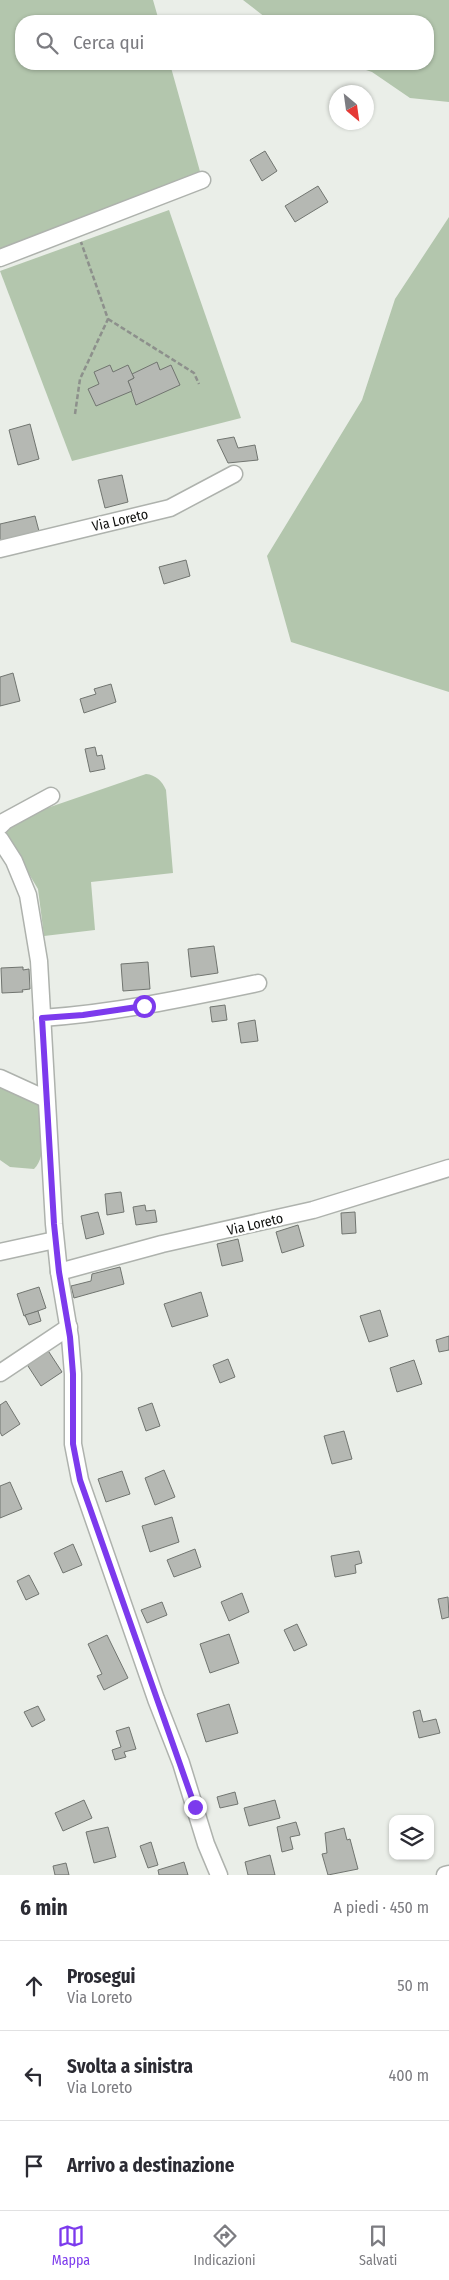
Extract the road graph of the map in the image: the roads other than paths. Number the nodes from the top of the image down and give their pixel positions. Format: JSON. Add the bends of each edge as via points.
{"nodes":[{"id":1,"x":202,"y":180,"type":"dead end"},
{"id":2,"x":0,"y":258,"type":"edge"},
{"id":3,"x":234,"y":474,"type":"dead end"},
{"id":4,"x":0,"y":549,"type":"edge"},
{"id":5,"x":51,"y":796,"type":"dead end"},
{"id":6,"x":0,"y":835,"type":"edge"},
{"id":7,"x":258,"y":983,"type":"dead end"},
{"id":8,"x":42,"y":1018,"type":"junction"},
{"id":9,"x":0,"y":1078,"type":"edge"},
{"id":10,"x":46,"y":1099,"type":"junction"},
{"id":11,"x":449,"y":1168,"type":"edge"},
{"id":12,"x":55,"y":1240,"type":"junction"},
{"id":13,"x":0,"y":1252,"type":"edge"},
{"id":14,"x":59,"y":1272,"type":"junction"},
{"id":15,"x":68,"y":1327,"type":"junction"},
{"id":16,"x":0,"y":1373,"type":"edge"},
{"id":17,"x":449,"y":1874,"type":"edge"},
{"id":18,"x":219,"y":1875,"type":"edge"},
{"id":19,"x":445,"y":1875,"type":"edge"}],
"edges":[{"from":1,"to":2,"type":"street"},
{"from":3,"to":4,"type":"street","name":"Via Loreto","via":[[170,508]]},
{"from":5,"to":6,"type":"street","via":[[5,821]]},
{"from":6,"to":8,"type":"street","via":[[31,905],[39,961]]},
{"from":7,"to":8,"type":"street","via":[[144,1006]]},
{"from":8,"to":10,"type":"street"},
{"from":9,"to":10,"type":"street"},
{"from":10,"to":12,"type":"street"},
{"from":11,"to":14,"type":"street","name":"Via Loreto","via":[[313,1210],[162,1244]]},
{"from":12,"to":13,"type":"street"},
{"from":12,"to":14,"type":"street"},
{"from":14,"to":15,"type":"street"},
{"from":15,"to":16,"type":"street"},
{"from":15,"to":18,"type":"street","via":[[73,1374],[73,1444],[80,1480]]},
{"from":17,"to":19,"type":"street"}]}
